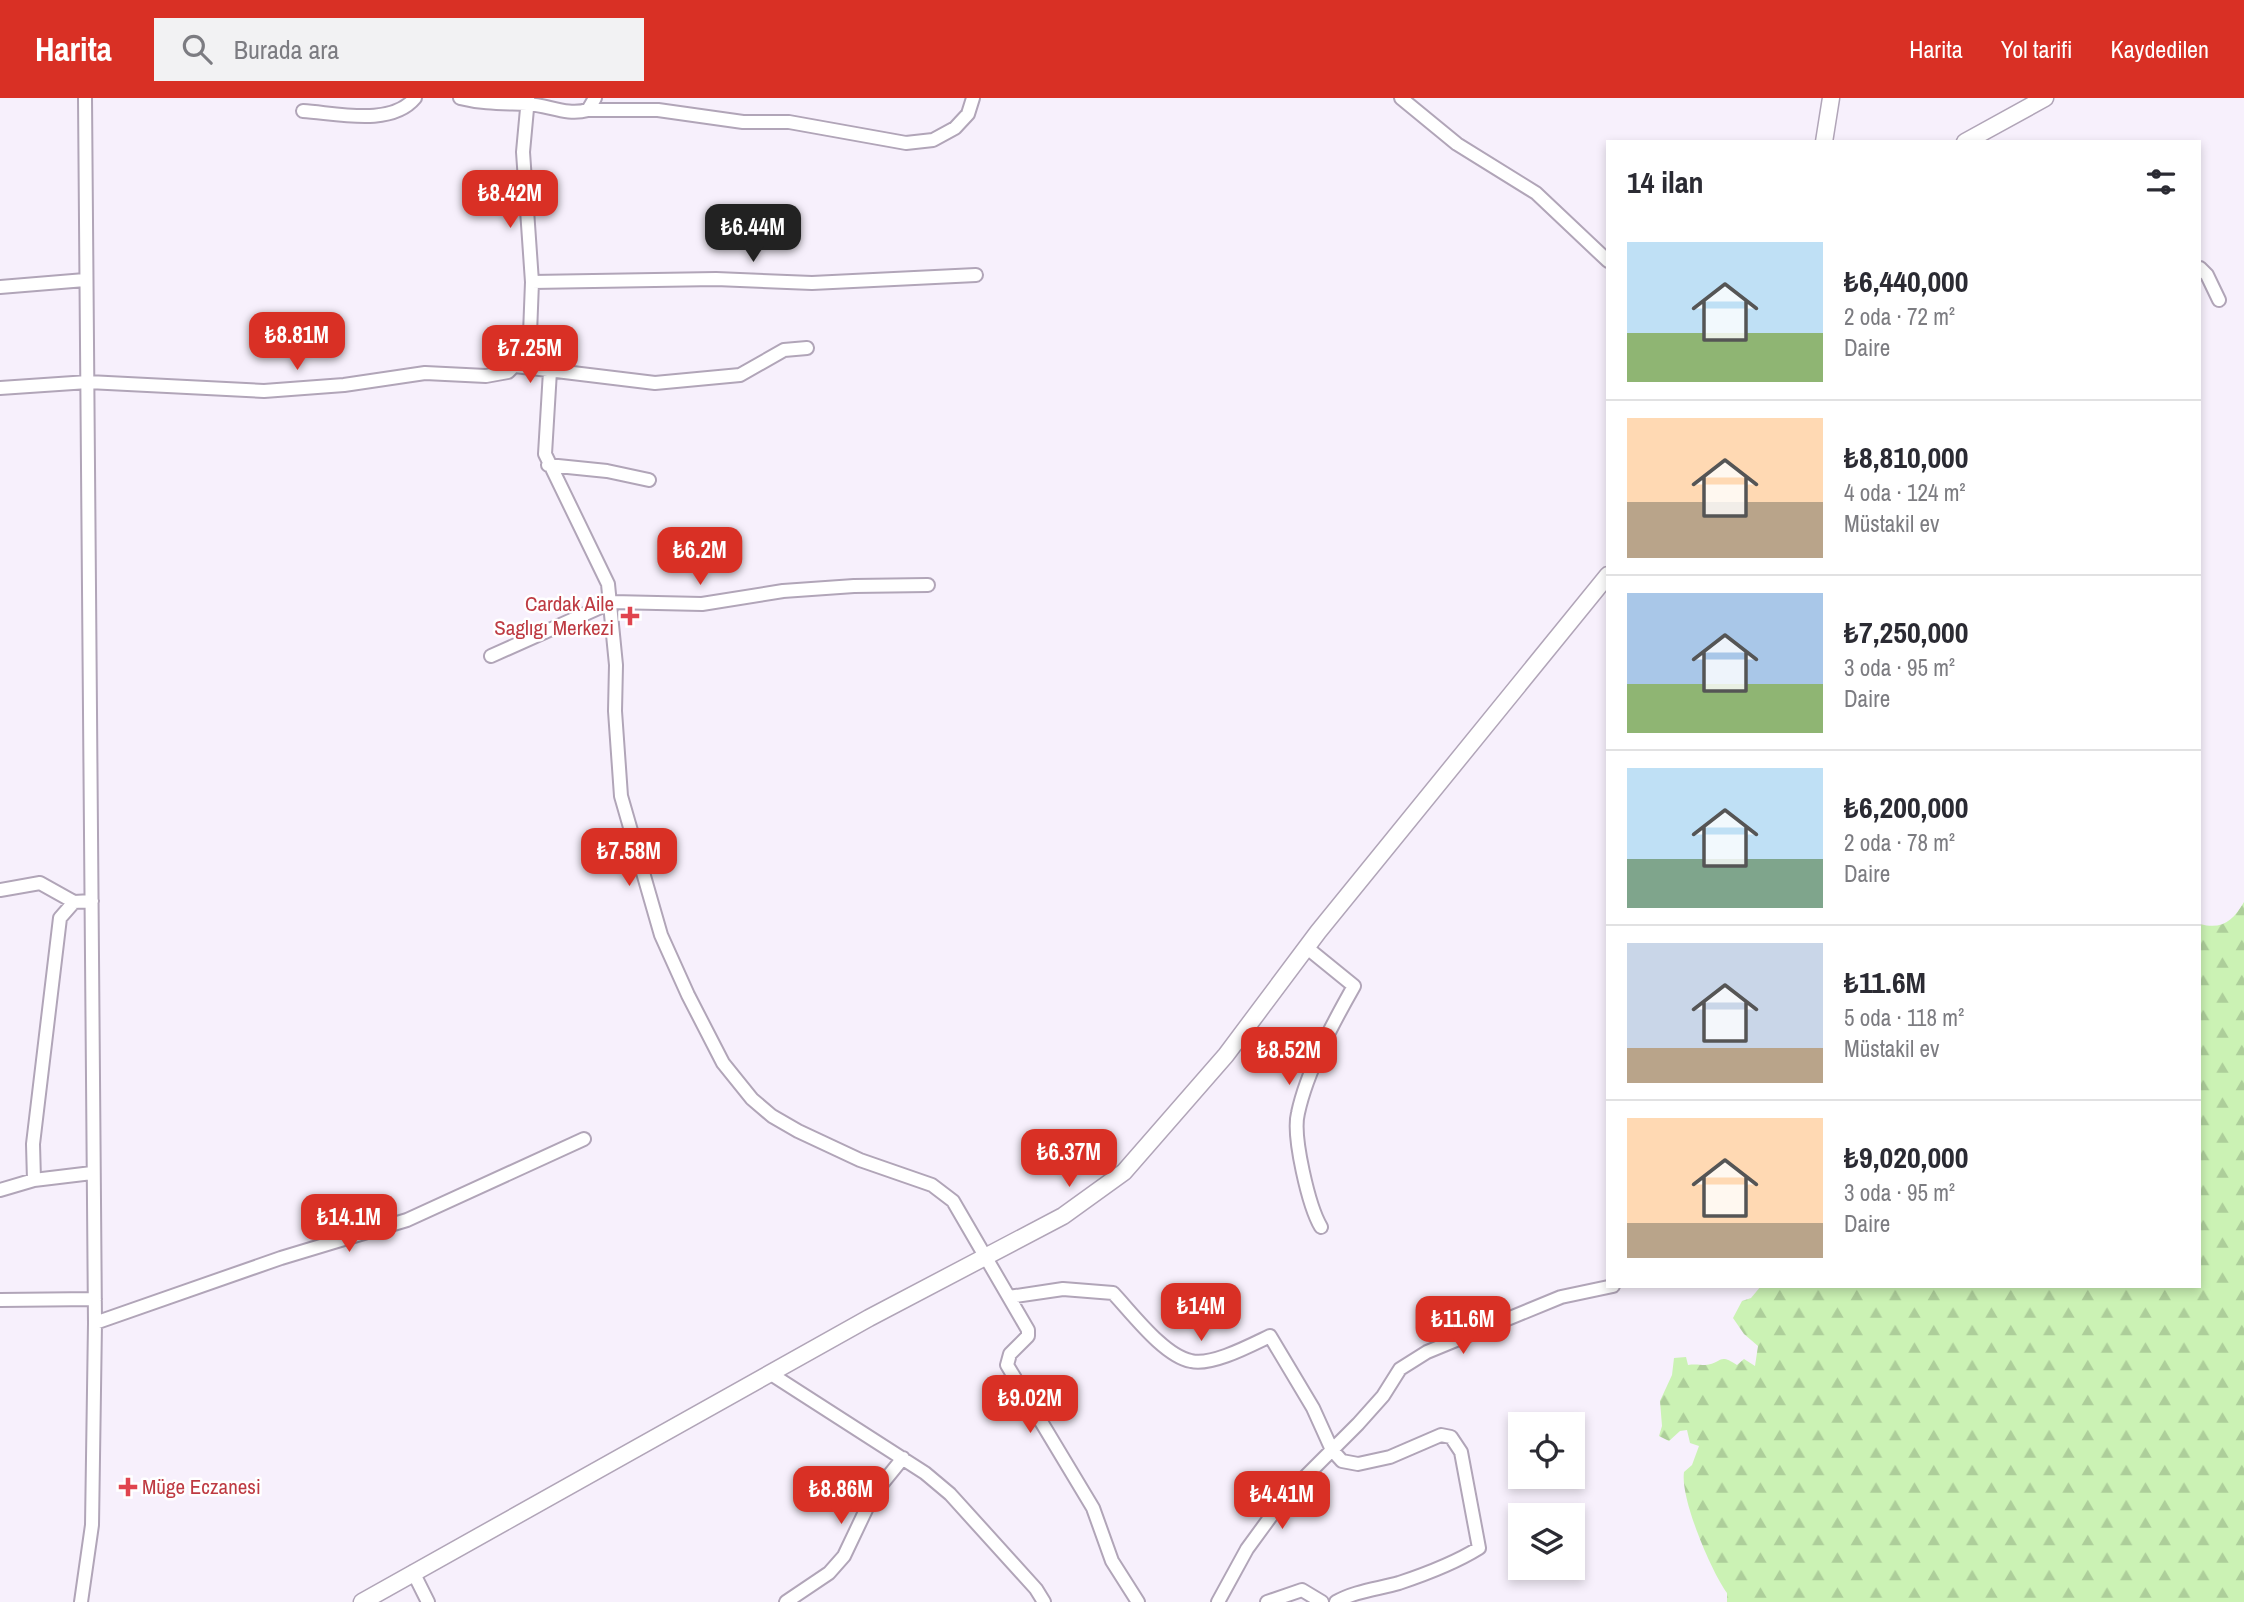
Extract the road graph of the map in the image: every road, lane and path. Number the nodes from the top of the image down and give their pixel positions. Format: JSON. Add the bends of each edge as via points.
{"nodes":[{"id":1,"x":85,"y":98,"type":"edge"},
{"id":2,"x":415,"y":98,"type":"edge"},
{"id":3,"x":460,"y":98,"type":"edge"},
{"id":4,"x":595,"y":98,"type":"edge"},
{"id":5,"x":973,"y":98,"type":"edge"},
{"id":6,"x":1401,"y":98,"type":"edge"},
{"id":7,"x":1830,"y":98,"type":"edge"},
{"id":8,"x":2045,"y":98,"type":"edge"},
{"id":9,"x":529,"y":101,"type":"edge"},
{"id":10,"x":588,"y":110,"type":"junction"},
{"id":11,"x":303,"y":111,"type":"dead end"},
{"id":12,"x":1824,"y":140,"type":"edge"},
{"id":13,"x":1969,"y":140,"type":"edge"},
{"id":14,"x":1606,"y":259,"type":"edge"},
{"id":15,"x":2201,"y":269,"type":"edge"},
{"id":16,"x":976,"y":275,"type":"dead end"},
{"id":17,"x":85,"y":280,"type":"junction"},
{"id":18,"x":532,"y":282,"type":"junction"},
{"id":19,"x":0,"y":287,"type":"edge"},
{"id":20,"x":2219,"y":300,"type":"dead end"},
{"id":21,"x":807,"y":348,"type":"dead end"},
{"id":22,"x":515,"y":366,"type":"junction"},
{"id":23,"x":550,"y":371,"type":"junction"},
{"id":24,"x":88,"y":382,"type":"junction"},
{"id":25,"x":0,"y":388,"type":"edge"},
{"id":26,"x":548,"y":465,"type":"junction"},
{"id":27,"x":649,"y":480,"type":"dead end"},
{"id":28,"x":1606,"y":577,"type":"edge"},
{"id":29,"x":928,"y":585,"type":"dead end"},
{"id":30,"x":612,"y":602,"type":"junction"},
{"id":31,"x":491,"y":656,"type":"dead end"},
{"id":32,"x":0,"y":890,"type":"edge"},
{"id":33,"x":92,"y":901,"type":"junction"},
{"id":34,"x":74,"y":902,"type":"junction"},
{"id":35,"x":1306,"y":947,"type":"junction"},
{"id":36,"x":584,"y":1139,"type":"dead end"},
{"id":37,"x":92,"y":1173,"type":"junction"},
{"id":38,"x":34,"y":1180,"type":"junction"},
{"id":39,"x":0,"y":1190,"type":"edge"},
{"id":40,"x":1321,"y":1227,"type":"dead end"},
{"id":41,"x":986,"y":1255,"type":"junction"},
{"id":42,"x":1606,"y":1287,"type":"edge"},
{"id":43,"x":1009,"y":1297,"type":"junction"},
{"id":44,"x":95,"y":1299,"type":"junction"},
{"id":45,"x":0,"y":1300,"type":"edge"},
{"id":46,"x":95,"y":1323,"type":"junction"},
{"id":47,"x":771,"y":1374,"type":"junction"},
{"id":48,"x":1332,"y":1450,"type":"junction"},
{"id":49,"x":903,"y":1458,"type":"junction"},
{"id":50,"x":413,"y":1572,"type":"junction"},
{"id":51,"x":81,"y":1602,"type":"edge"},
{"id":52,"x":362,"y":1602,"type":"edge"},
{"id":53,"x":428,"y":1602,"type":"edge"},
{"id":54,"x":786,"y":1602,"type":"edge"},
{"id":55,"x":1044,"y":1602,"type":"edge"},
{"id":56,"x":1138,"y":1602,"type":"edge"},
{"id":57,"x":1218,"y":1602,"type":"edge"},
{"id":58,"x":1267,"y":1602,"type":"edge"},
{"id":59,"x":1322,"y":1602,"type":"edge"},
{"id":60,"x":1336,"y":1602,"type":"edge"}],
"edges":[{"from":1,"to":17,"type":"street"},
{"from":2,"to":11,"type":"street","via":[[401,111],[374,116]]},
{"from":3,"to":9,"type":"street","via":[[487,104]]},
{"from":4,"to":10,"type":"street"},
{"from":5,"to":10,"type":"street","via":[[968,114],[955,128],[933,140],[906,143],[789,122],[743,122],[658,110]]},
{"from":6,"to":14,"type":"street","via":[[1457,144],[1536,193]]},
{"from":7,"to":12,"type":"main road"},
{"from":8,"to":13,"type":"main road"},
{"from":9,"to":10,"type":"street","via":[[574,114]]},
{"from":9,"to":18,"type":"street","via":[[523,152]]},
{"from":15,"to":20,"type":"street"},
{"from":16,"to":18,"type":"street","via":[[824,283],[716,279]]},
{"from":17,"to":19,"type":"street"},
{"from":17,"to":24,"type":"street"},
{"from":18,"to":22,"type":"street","via":[[530,334]]},
{"from":21,"to":23,"type":"street","via":[[784,350],[740,375],[680,381],[636,382]]},
{"from":22,"to":23,"type":"street"},
{"from":22,"to":24,"type":"street","via":[[495,376],[425,373],[264,391]]},
{"from":23,"to":26,"type":"street"},
{"from":24,"to":25,"type":"street"},
{"from":24,"to":33,"type":"street"},
{"from":26,"to":27,"type":"street"},
{"from":26,"to":30,"type":"street","via":[[608,584]]},
{"from":28,"to":35,"type":"main road"},
{"from":29,"to":30,"type":"street","via":[[807,590],[702,604]]},
{"from":30,"to":31,"type":"street"},
{"from":30,"to":41,"type":"street","via":[[617,755],[627,824],[661,935],[723,1063],[752,1100],[798,1131],[942,1190],[964,1215]]},
{"from":32,"to":34,"type":"street","via":[[40,883]]},
{"from":33,"to":34,"type":"street"},
{"from":33,"to":37,"type":"street"},
{"from":34,"to":38,"type":"street","via":[[60,918],[33,1144]]},
{"from":35,"to":40,"type":"street","via":[[1354,986],[1328,1034],[1297,1115],[1300,1158],[1313,1214]]},
{"from":35,"to":41,"type":"main road","via":[[1226,1055],[1124,1172],[1063,1216]]},
{"from":36,"to":46,"type":"street","via":[[407,1220]]},
{"from":37,"to":38,"type":"street"},
{"from":37,"to":44,"type":"street"},
{"from":38,"to":39,"type":"street"},
{"from":41,"to":43,"type":"street"},
{"from":41,"to":47,"type":"main road"},
{"from":42,"to":48,"type":"street","via":[[1561,1297],[1427,1352],[1400,1369],[1383,1396]]},
{"from":43,"to":48,"type":"street","via":[[1063,1289],[1113,1293],[1168,1350],[1193,1362],[1238,1352],[1270,1336]]},
{"from":43,"to":56,"type":"street","via":[[1028,1336],[1010,1354],[1007,1365],[1093,1508],[1112,1561]]},
{"from":44,"to":45,"type":"street"},
{"from":44,"to":46,"type":"street"},
{"from":46,"to":51,"type":"street","via":[[92,1525]]},
{"from":47,"to":49,"type":"street"},
{"from":47,"to":50,"type":"main road"},
{"from":48,"to":57,"type":"street","via":[[1285,1497],[1247,1549]]},
{"from":48,"to":60,"type":"street","via":[[1342,1461],[1358,1464],[1390,1457],[1441,1436],[1451,1437],[1461,1452],[1479,1548],[1399,1582]]},
{"from":49,"to":54,"type":"street","via":[[873,1495],[844,1556],[829,1573]]},
{"from":49,"to":55,"type":"street","via":[[950,1494]]},
{"from":50,"to":52,"type":"main road"},
{"from":50,"to":53,"type":"street"},
{"from":58,"to":59,"type":"street","via":[[1302,1590]]}]}
